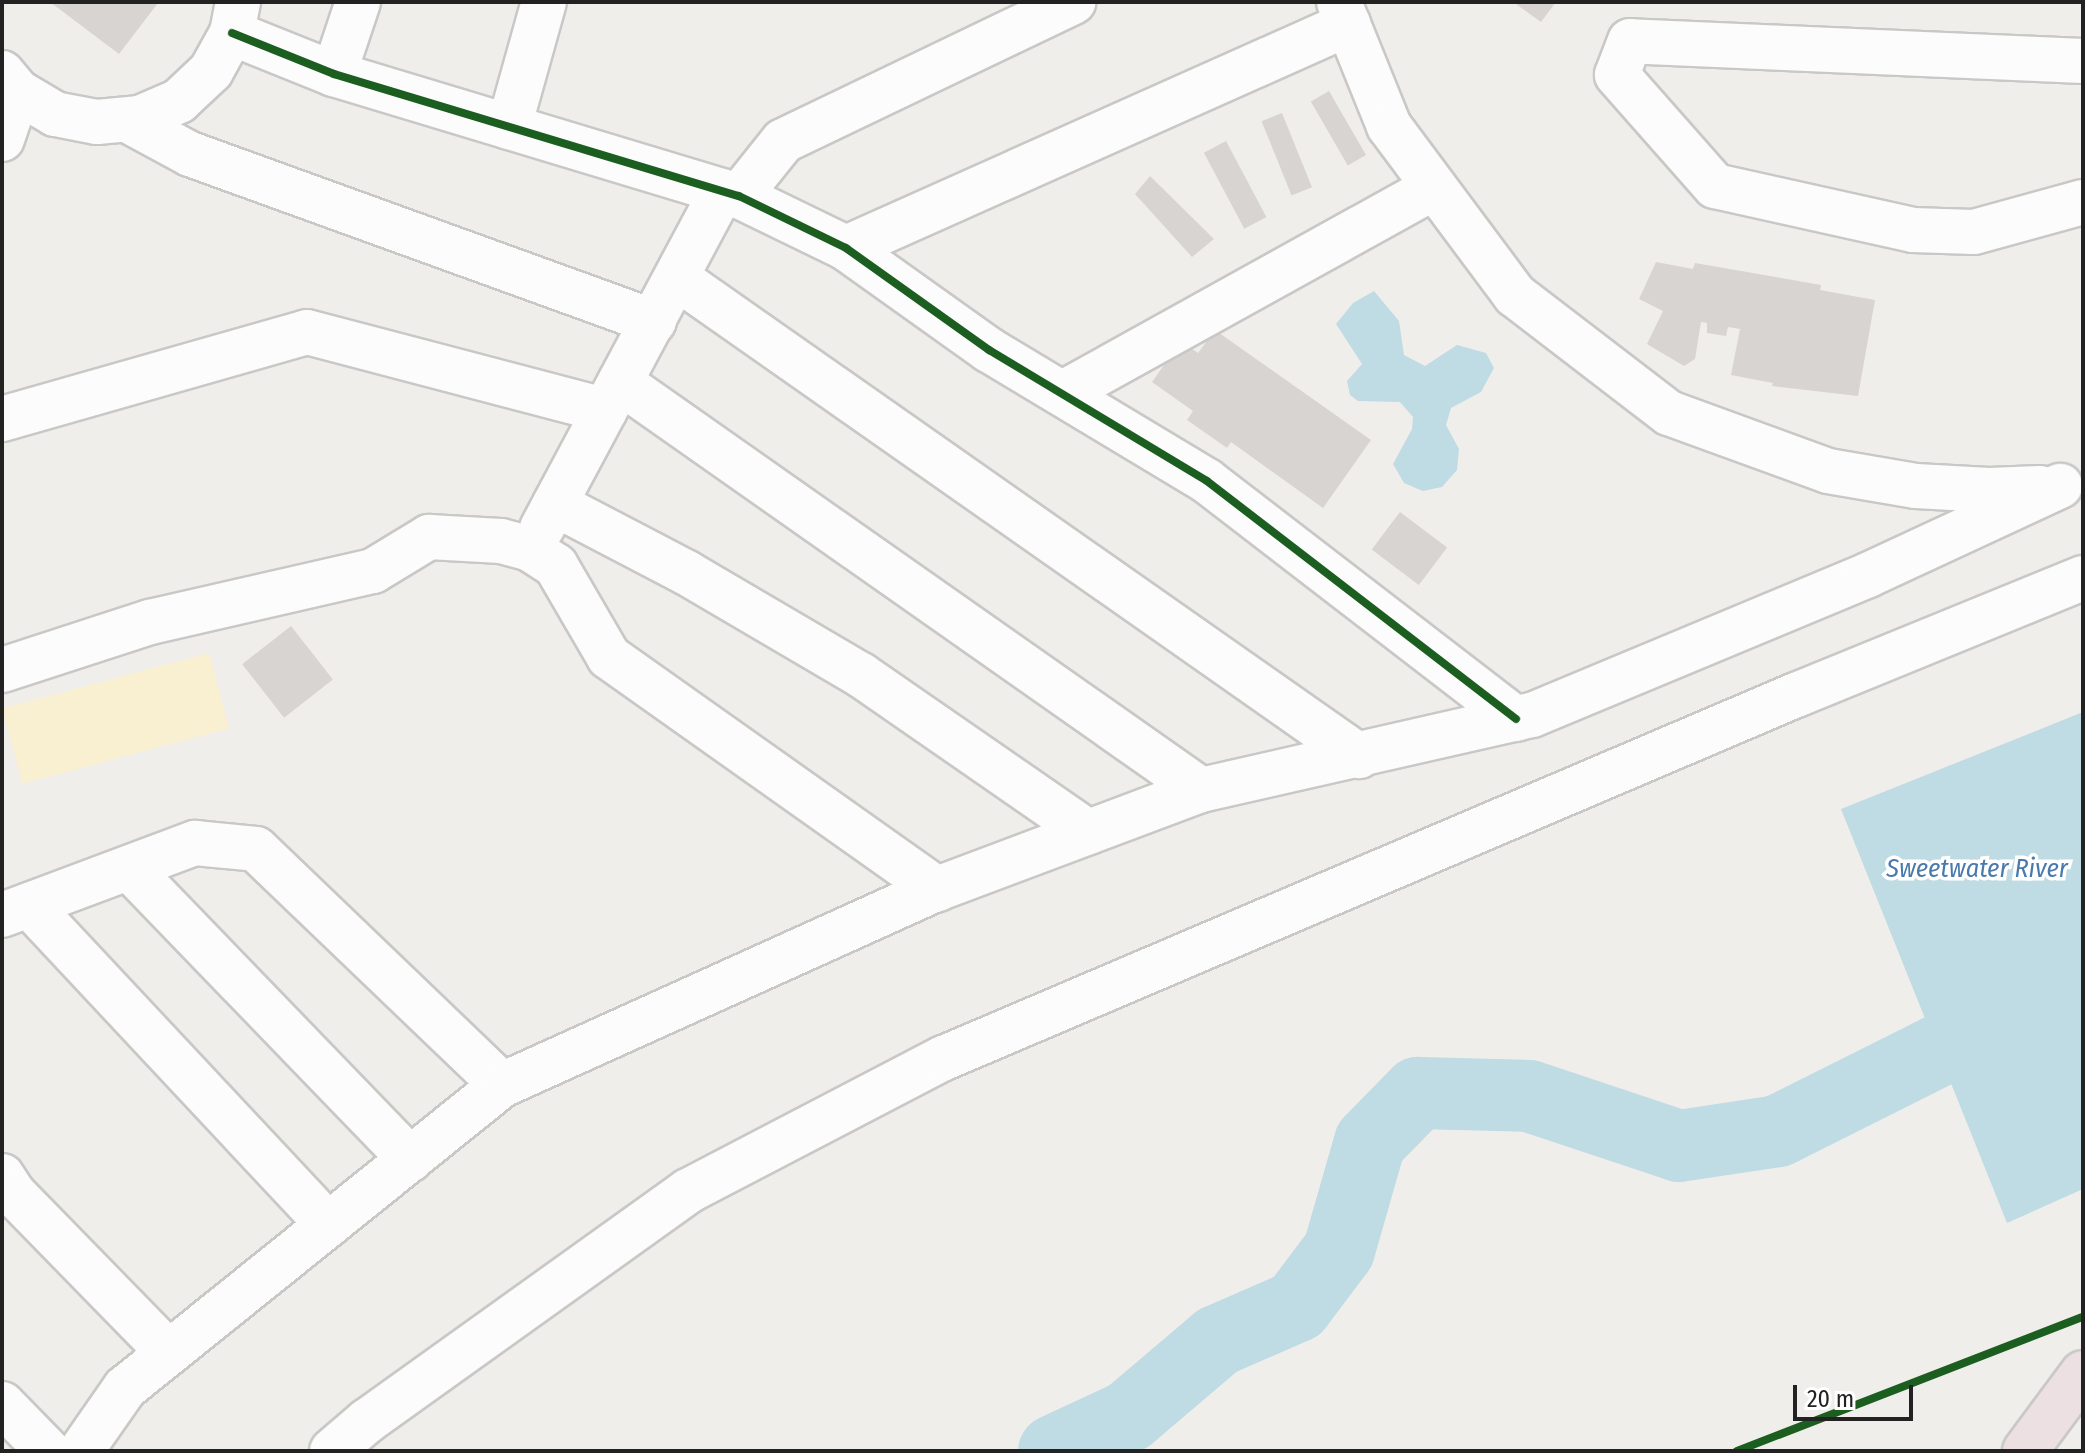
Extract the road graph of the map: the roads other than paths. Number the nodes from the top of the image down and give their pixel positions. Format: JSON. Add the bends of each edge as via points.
{"nodes":[{"id":1,"x":358,"y":2,"type":"edge"},
{"id":2,"x":544,"y":2,"type":"edge"},
{"id":3,"x":1073,"y":2,"type":"edge"},
{"id":4,"x":1344,"y":13,"type":"edge"},
{"id":5,"x":235,"y":18,"type":"edge"},
{"id":6,"x":2083,"y":61,"type":"edge"},
{"id":7,"x":334,"y":74,"type":"junction"},
{"id":8,"x":10,"y":83,"type":"edge"},
{"id":9,"x":127,"y":120,"type":"junction"},
{"id":10,"x":509,"y":127,"type":"junction"},
{"id":11,"x":2,"y":139,"type":"edge"},
{"id":12,"x":1434,"y":187,"type":"junction"},
{"id":13,"x":731,"y":193,"type":"junction"},
{"id":14,"x":2083,"y":202,"type":"edge"},
{"id":15,"x":846,"y":248,"type":"junction"},
{"id":16,"x":677,"y":278,"type":"junction"},
{"id":17,"x":653,"y":322,"type":"junction"},
{"id":18,"x":1063,"y":393,"type":"junction"},
{"id":19,"x":612,"y":396,"type":"junction"},
{"id":20,"x":2,"y":419,"type":"edge"},
{"id":21,"x":2072,"y":480,"type":"edge"},
{"id":22,"x":555,"y":504,"type":"junction"},
{"id":23,"x":530,"y":549,"type":"junction"},
{"id":24,"x":2083,"y":578,"type":"edge"},
{"id":25,"x":2,"y":670,"type":"edge"},
{"id":26,"x":1516,"y":719,"type":"junction"},
{"id":27,"x":1359,"y":756,"type":"junction"},
{"id":28,"x":1201,"y":790,"type":"junction"},
{"id":29,"x":1088,"y":832,"type":"junction"},
{"id":30,"x":129,"y":868,"type":"junction"},
{"id":31,"x":937,"y":889,"type":"junction"},
{"id":32,"x":16,"y":910,"type":"edge"},
{"id":33,"x":502,"y":1085,"type":"junction"},
{"id":34,"x":410,"y":1159,"type":"junction"},
{"id":35,"x":2,"y":1176,"type":"edge"},
{"id":36,"x":328,"y":1225,"type":"junction"},
{"id":37,"x":169,"y":1353,"type":"junction"},
{"id":38,"x":2077,"y":1381,"type":"edge"},
{"id":39,"x":2,"y":1404,"type":"edge"},
{"id":40,"x":48,"y":1451,"type":"edge"},
{"id":41,"x":81,"y":1451,"type":"edge"},
{"id":42,"x":332,"y":1451,"type":"edge"},
{"id":43,"x":2025,"y":1451,"type":"edge"}],
"edges":[{"from":1,"to":7,"type":"street"},
{"from":2,"to":10,"type":"street"},
{"from":3,"to":13,"type":"street","via":[[783,141]]},
{"from":4,"to":12,"type":"street","via":[[1389,126]]},
{"from":4,"to":15,"type":"street"},
{"from":5,"to":7,"type":"street"},
{"from":5,"to":9,"type":"street","via":[[211,71],[179,101]]},
{"from":6,"to":14,"type":"street","via":[[1630,41],[1617,75],[1715,186],[1913,230],[1974,232]]},
{"from":7,"to":10,"type":"street"},
{"from":8,"to":9,"type":"street","via":[[55,114],[97,122]]},
{"from":8,"to":11,"type":"street"},
{"from":9,"to":17,"type":"street","via":[[190,154]]},
{"from":10,"to":13,"type":"street"},
{"from":12,"to":18,"type":"street"},
{"from":12,"to":21,"type":"street","via":[[1515,295],[1669,413],[1828,471],[1916,486],[1989,490]]},
{"from":13,"to":15,"type":"street"},
{"from":13,"to":16,"type":"street"},
{"from":15,"to":18,"type":"street","via":[[989,350]]},
{"from":16,"to":17,"type":"street"},
{"from":16,"to":27,"type":"street"},
{"from":17,"to":19,"type":"street"},
{"from":18,"to":26,"type":"street","via":[[1207,481]]},
{"from":19,"to":20,"type":"street","via":[[307,332]]},
{"from":19,"to":22,"type":"street"},
{"from":19,"to":28,"type":"street"},
{"from":21,"to":26,"type":"street","via":[[1868,575]]},
{"from":22,"to":23,"type":"street"},
{"from":22,"to":29,"type":"street","via":[[687,573],[861,675]]},
{"from":23,"to":25,"type":"street","via":[[501,541],[429,537],[373,571],[150,622]]},
{"from":23,"to":31,"type":"street","via":[[556,566],[609,657]]},
{"from":24,"to":42,"type":"street","via":[[944,1058],[688,1191]]},
{"from":26,"to":27,"type":"street"},
{"from":27,"to":28,"type":"street"},
{"from":28,"to":29,"type":"street"},
{"from":29,"to":31,"type":"street"},
{"from":30,"to":32,"type":"street"},
{"from":30,"to":33,"type":"street","via":[[195,843],[256,849]]},
{"from":30,"to":34,"type":"street"},
{"from":31,"to":33,"type":"street"},
{"from":32,"to":36,"type":"street"},
{"from":33,"to":34,"type":"street"},
{"from":34,"to":36,"type":"street"},
{"from":35,"to":37,"type":"street"},
{"from":36,"to":37,"type":"street"},
{"from":37,"to":41,"type":"street","via":[[125,1388]]},
{"from":38,"to":43,"type":"highway"},
{"from":39,"to":40,"type":"street"}]}
